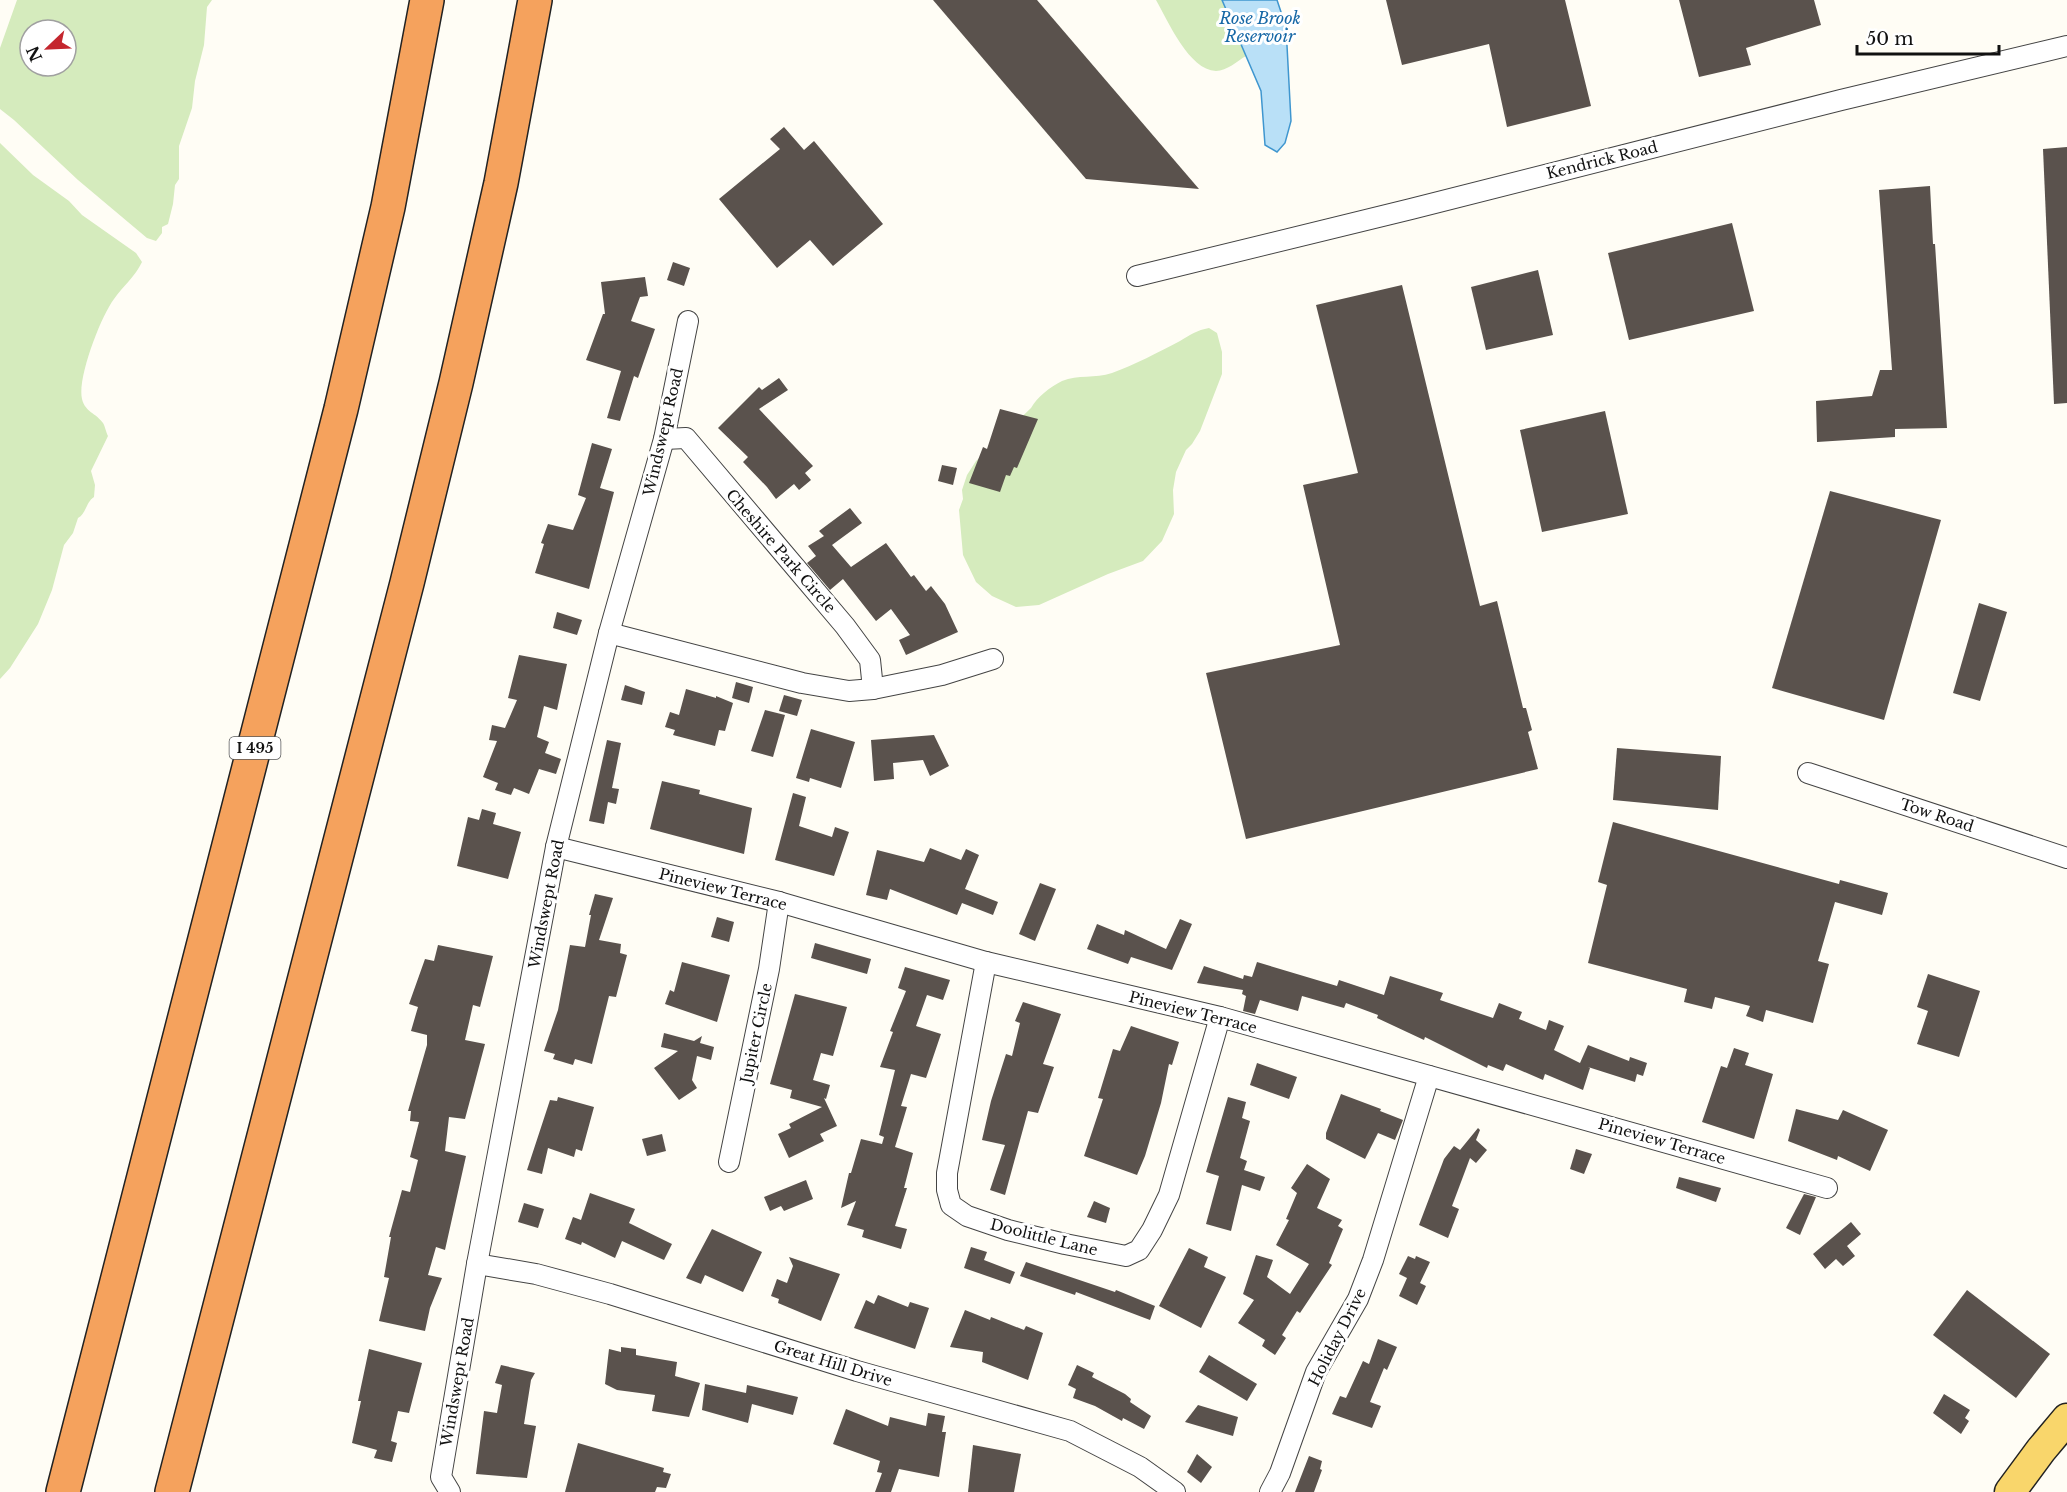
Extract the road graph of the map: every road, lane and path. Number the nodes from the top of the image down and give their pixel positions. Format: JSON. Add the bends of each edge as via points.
{"nodes":[{"id":1,"x":427,"y":0,"type":"edge"},
{"id":2,"x":535,"y":0,"type":"edge"},
{"id":3,"x":2067,"y":46,"type":"edge"},
{"id":4,"x":1137,"y":276,"type":"dead end"},
{"id":5,"x":688,"y":321,"type":"dead end"},
{"id":6,"x":664,"y":439,"type":"junction"},
{"id":7,"x":609,"y":633,"type":"junction"},
{"id":8,"x":993,"y":659,"type":"dead end"},
{"id":9,"x":873,"y":689,"type":"junction"},
{"id":10,"x":1808,"y":774,"type":"dead end"},
{"id":11,"x":556,"y":847,"type":"junction"},
{"id":12,"x":2067,"y":858,"type":"edge"},
{"id":13,"x":779,"y":902,"type":"junction"},
{"id":14,"x":986,"y":962,"type":"junction"},
{"id":15,"x":1220,"y":1017,"type":"junction"},
{"id":16,"x":1429,"y":1076,"type":"junction"},
{"id":17,"x":729,"y":1162,"type":"dead end"},
{"id":18,"x":1827,"y":1188,"type":"dead end"},
{"id":19,"x":477,"y":1264,"type":"junction"},
{"id":20,"x":2067,"y":1419,"type":"edge"},
{"id":21,"x":63,"y":1492,"type":"edge"},
{"id":22,"x":172,"y":1492,"type":"edge"},
{"id":23,"x":450,"y":1492,"type":"edge"},
{"id":24,"x":1175,"y":1492,"type":"edge"},
{"id":25,"x":1270,"y":1492,"type":"edge"},
{"id":26,"x":2010,"y":1492,"type":"edge"}],
"edges":[{"from":1,"to":21,"type":"highway","number":"I 495","via":[[365,309]]},
{"from":2,"to":22,"type":"highway","via":[[501,183],[446,428]]},
{"from":3,"to":4,"type":"street","name":"Kendrick Road"},
{"from":5,"to":6,"type":"street","name":"Windswept Road"},
{"from":6,"to":7,"type":"street","name":"Windswept Road"},
{"from":6,"to":9,"type":"street","name":"Cheshire Park Circle","via":[[686,438],[846,626],[870,660]]},
{"from":7,"to":9,"type":"street","via":[[802,684],[849,691]]},
{"from":7,"to":11,"type":"street","name":"Windswept Road"},
{"from":8,"to":9,"type":"street","via":[[942,675]]},
{"from":10,"to":12,"type":"street","name":"Tow Road"},
{"from":11,"to":13,"type":"street","name":"Pineview Terrace"},
{"from":11,"to":19,"type":"street","name":"Windswept Road"},
{"from":13,"to":14,"type":"street","name":"Pineview Terrace"},
{"from":13,"to":17,"type":"street","name":"Jupiter Circle"},
{"from":14,"to":15,"type":"street","name":"Pineview Terrace"},
{"from":14,"to":15,"type":"street","name":"Doolittle Lane","via":[[947,1173],[951,1205],[967,1216],[998,1227],[1065,1244],[1126,1256],[1138,1250],[1152,1230],[1169,1195]]},
{"from":15,"to":16,"type":"street","name":"Pineview Terrace"},
{"from":16,"to":18,"type":"street","name":"Pineview Terrace"},
{"from":16,"to":25,"type":"street","name":"Holiday Drive","via":[[1373,1260],[1358,1299],[1316,1372]]},
{"from":19,"to":23,"type":"street","name":"Windswept Road","via":[[441,1477]]},
{"from":19,"to":24,"type":"street","name":"Great Hill Drive","via":[[536,1274],[610,1294],[857,1371],[1070,1431],[1140,1467]]},
{"from":20,"to":26,"type":"main road"}]}
